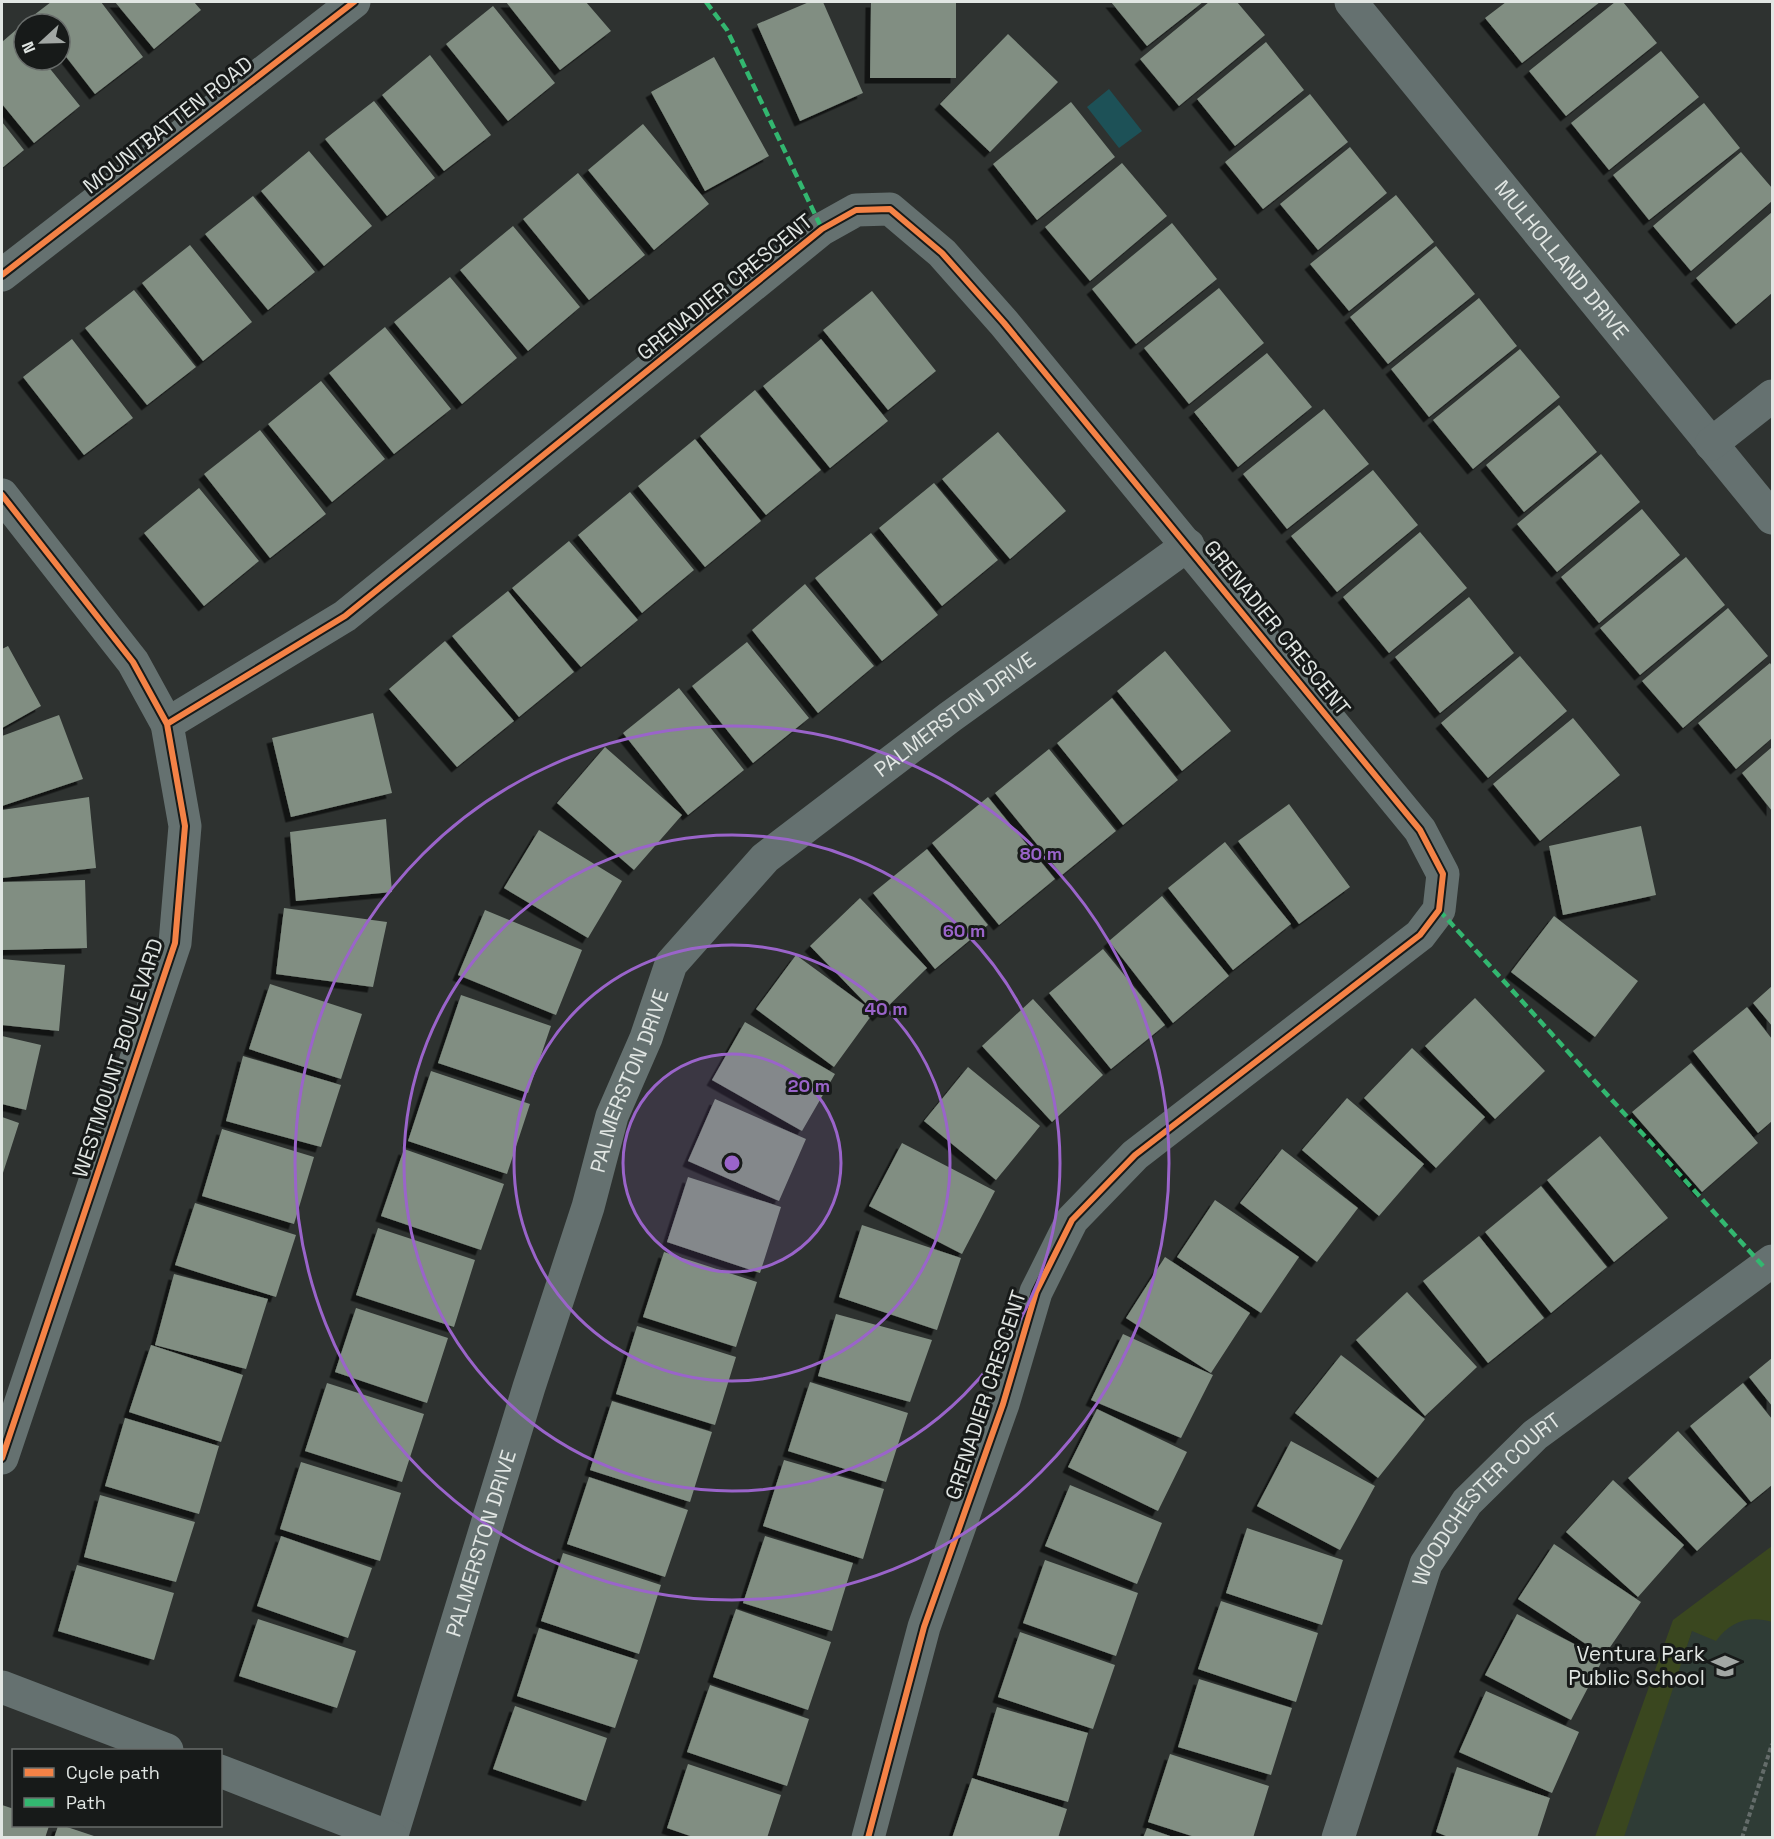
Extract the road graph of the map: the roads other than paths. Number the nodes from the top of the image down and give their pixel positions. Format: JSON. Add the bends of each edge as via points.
{"nodes":[{"id":1,"x":354,"y":2,"type":"edge"},
{"id":2,"x":1360,"y":5,"type":"edge"},
{"id":3,"x":2,"y":274,"type":"edge"},
{"id":4,"x":1773,"y":396,"type":"edge"},
{"id":5,"x":1711,"y":444,"type":"junction"},
{"id":6,"x":2,"y":495,"type":"edge"},
{"id":7,"x":1773,"y":518,"type":"edge"},
{"id":8,"x":1188,"y":545,"type":"junction"},
{"id":9,"x":167,"y":724,"type":"junction"},
{"id":10,"x":1773,"y":1261,"type":"edge"},
{"id":11,"x":2,"y":1458,"type":"edge"},
{"id":12,"x":2,"y":1687,"type":"edge"},
{"id":13,"x":164,"y":1749,"type":"edge"},
{"id":14,"x":222,"y":1772,"type":"edge"},
{"id":15,"x":391,"y":1837,"type":"edge"},
{"id":16,"x":868,"y":1838,"type":"edge"},
{"id":17,"x":1338,"y":1838,"type":"edge"}],
"edges":[{"from":1,"to":3,"type":"street","name":"MOUNTBATTEN ROAD"},
{"from":2,"to":5,"type":"street","name":"MULHOLLAND DRIVE"},
{"from":4,"to":5,"type":"street"},
{"from":5,"to":7,"type":"street","name":"MULHOLLAND DRIVE"},
{"from":6,"to":9,"type":"street","name":"WESTMOUNT BOULEVARD","via":[[133,662]]},
{"from":8,"to":9,"type":"street","name":"GRENADIER CRESCENT","via":[[942,253],[890,208],[856,210],[822,229],[345,616]]},
{"from":8,"to":15,"type":"street","name":"PALMERSTON DRIVE","via":[[950,717],[765,858],[671,964],[646,1038],[612,1116],[588,1207]]},
{"from":8,"to":16,"type":"street","name":"GRENADIER CRESCENT","via":[[1420,830],[1443,874],[1439,910],[1420,935],[1135,1155],[1072,1220],[1036,1292],[1003,1404],[924,1627]]},
{"from":9,"to":11,"type":"street","name":"WESTMOUNT BOULEVARD","via":[[185,826],[175,943]]},
{"from":10,"to":17,"type":"street","name":"WOODCHESTER COURT","via":[[1534,1435],[1467,1502],[1426,1564]]},
{"from":12,"to":13,"type":"street"},
{"from":14,"to":15,"type":"street"}]}
